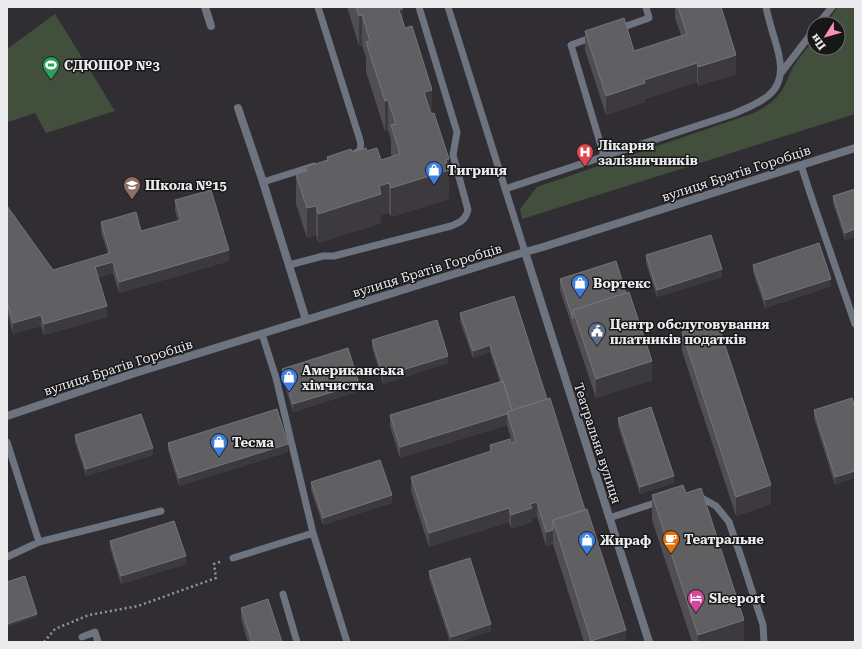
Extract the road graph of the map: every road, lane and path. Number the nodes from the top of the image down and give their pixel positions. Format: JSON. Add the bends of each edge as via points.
{"nodes":[{"id":1,"x":204,"y":7,"type":"edge"},
{"id":2,"x":318,"y":7,"type":"edge"},
{"id":3,"x":419,"y":7,"type":"edge"},
{"id":4,"x":448,"y":7,"type":"edge"},
{"id":5,"x":646,"y":7,"type":"edge"},
{"id":6,"x":766,"y":7,"type":"edge"},
{"id":7,"x":832,"y":7,"type":"edge"},
{"id":8,"x":825,"y":16,"type":"edge"},
{"id":9,"x":211,"y":26,"type":"dead end"},
{"id":10,"x":614,"y":30,"type":"edge"},
{"id":11,"x":599,"y":35,"type":"edge"},
{"id":12,"x":806,"y":40,"type":"edge"},
{"id":13,"x":780,"y":73,"type":"junction"},
{"id":14,"x":238,"y":108,"type":"dead end"},
{"id":15,"x":855,"y":148,"type":"edge"},
{"id":16,"x":347,"y":156,"type":"edge"},
{"id":17,"x":604,"y":156,"type":"junction"},
{"id":18,"x":324,"y":164,"type":"edge"},
{"id":19,"x":801,"y":165,"type":"junction"},
{"id":20,"x":263,"y":182,"type":"junction"},
{"id":21,"x":505,"y":189,"type":"junction"},
{"id":22,"x":524,"y":252,"type":"junction"},
{"id":23,"x":289,"y":265,"type":"junction"},
{"id":24,"x":306,"y":320,"type":"junction"},
{"id":25,"x":855,"y":324,"type":"edge"},
{"id":26,"x":262,"y":334,"type":"junction"},
{"id":27,"x":7,"y":416,"type":"edge"},
{"id":28,"x":7,"y":442,"type":"edge"},
{"id":29,"x":689,"y":495,"type":"edge"},
{"id":30,"x":668,"y":499,"type":"edge"},
{"id":31,"x":161,"y":511,"type":"dead end"},
{"id":32,"x":609,"y":518,"type":"junction"},
{"id":33,"x":314,"y":533,"type":"junction"},
{"id":34,"x":39,"y":542,"type":"junction"},
{"id":35,"x":7,"y":557,"type":"edge"},
{"id":36,"x":233,"y":558,"type":"joint"},
{"id":37,"x":284,"y":594,"type":"dead end"},
{"id":38,"x":82,"y":637,"type":"dead end"},
{"id":39,"x":44,"y":642,"type":"edge"},
{"id":40,"x":98,"y":642,"type":"edge"},
{"id":41,"x":297,"y":642,"type":"edge"},
{"id":42,"x":347,"y":642,"type":"edge"},
{"id":43,"x":649,"y":642,"type":"edge"},
{"id":44,"x":764,"y":642,"type":"edge"}],
"edges":[{"from":1,"to":9,"type":"street"},
{"from":2,"to":16,"type":"lane","via":[[361,145],[358,152]]},
{"from":3,"to":23,"type":"lane","via":[[457,132],[453,155],[468,210],[466,216],[460,223],[451,226]]},
{"from":4,"to":21,"type":"lane"},
{"from":5,"to":10,"type":"lane","via":[[649,18]]},
{"from":6,"to":13,"type":"lane","via":[[779,53]]},
{"from":7,"to":8,"type":"lane"},
{"from":11,"to":17,"type":"lane","via":[[571,45]]},
{"from":12,"to":13,"type":"lane"},
{"from":13,"to":17,"type":"lane","via":[[776,87],[769,95],[747,108]]},
{"from":14,"to":20,"type":"street"},
{"from":15,"to":19,"type":"street","name":"вулиця Братів Горобців"},
{"from":17,"to":21,"type":"lane"},
{"from":18,"to":20,"type":"lane"},
{"from":19,"to":22,"type":"street","name":"вулиця Братів Горобців"},
{"from":19,"to":25,"type":"lane"},
{"from":20,"to":23,"type":"street"},
{"from":21,"to":22,"type":"lane"},
{"from":22,"to":24,"type":"street","name":"вулиця Братів Горобців"},
{"from":22,"to":32,"type":"street","name":"Театральна вулиця"},
{"from":23,"to":24,"type":"street"},
{"from":24,"to":26,"type":"street","name":"вулиця Братів Горобців"},
{"from":26,"to":27,"type":"street","name":"вулиця Братів Горобців"},
{"from":26,"to":33,"type":"lane","via":[[276,378]]},
{"from":28,"to":34,"type":"lane"},
{"from":29,"to":44,"type":"lane","via":[[700,497],[716,506],[729,522],[763,625]]},
{"from":30,"to":32,"type":"lane"},
{"from":31,"to":34,"type":"lane"},
{"from":32,"to":43,"type":"street","name":"Театральна вулиця"},
{"from":33,"to":36,"type":"lane"},
{"from":33,"to":42,"type":"lane"},
{"from":34,"to":35,"type":"lane"},
{"from":36,"to":39,"type":"path","via":[[214,564],[216,578],[138,606],[89,615],[55,628]]},
{"from":37,"to":41,"type":"lane"},
{"from":38,"to":40,"type":"lane","via":[[95,632]]}]}
